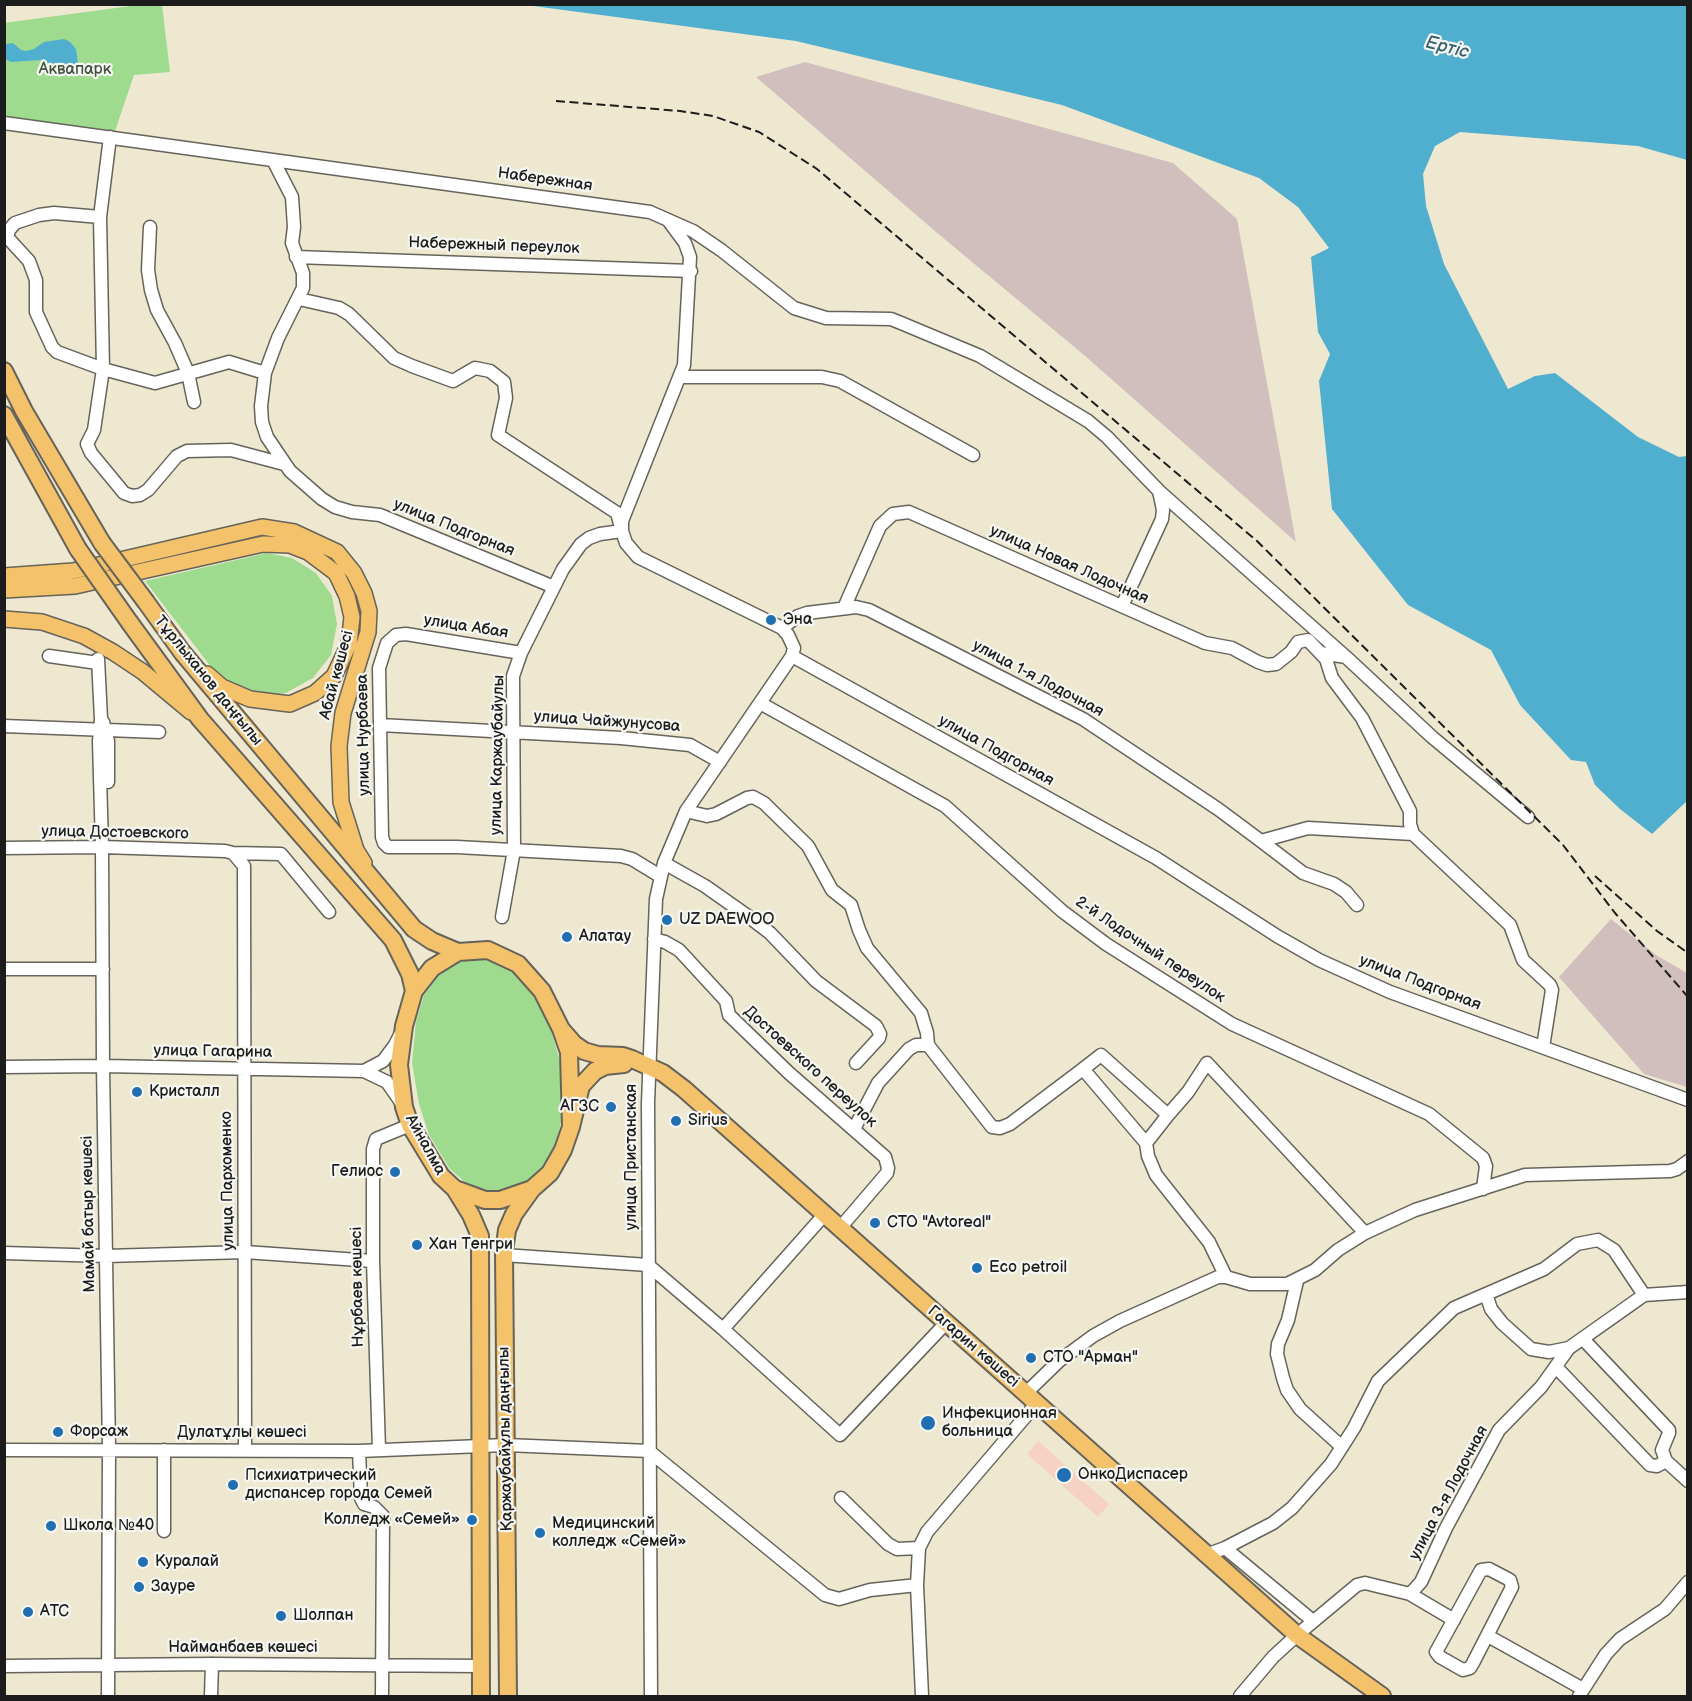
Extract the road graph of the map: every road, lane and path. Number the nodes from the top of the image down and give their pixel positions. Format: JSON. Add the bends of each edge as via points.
{"nodes":[{"id":1,"x":4,"y":123,"type":"edge"},
{"id":2,"x":110,"y":137,"type":"junction"},
{"id":3,"x":273,"y":160,"type":"junction"},
{"id":4,"x":99,"y":217,"type":"junction"},
{"id":5,"x":668,"y":220,"type":"junction"},
{"id":6,"x":150,"y":227,"type":"dead end"},
{"id":7,"x":296,"y":257,"type":"junction"},
{"id":8,"x":691,"y":271,"type":"junction"},
{"id":9,"x":299,"y":299,"type":"junction"},
{"id":10,"x":103,"y":369,"type":"junction"},
{"id":11,"x":4,"y":371,"type":"edge"},
{"id":12,"x":188,"y":373,"type":"junction"},
{"id":13,"x":264,"y":373,"type":"junction"},
{"id":14,"x":680,"y":377,"type":"junction"},
{"id":15,"x":194,"y":402,"type":"dead end"},
{"id":16,"x":4,"y":415,"type":"edge"},
{"id":17,"x":973,"y":455,"type":"dead end"},
{"id":18,"x":284,"y":464,"type":"junction"},
{"id":19,"x":1159,"y":491,"type":"junction"},
{"id":20,"x":622,"y":531,"type":"junction"},
{"id":21,"x":4,"y":576,"type":"edge"},
{"id":22,"x":554,"y":586,"type":"junction"},
{"id":23,"x":4,"y":590,"type":"edge"},
{"id":24,"x":1122,"y":606,"type":"junction"},
{"id":25,"x":844,"y":608,"type":"junction"},
{"id":26,"x":4,"y":619,"type":"edge"},
{"id":27,"x":782,"y":628,"type":"junction"},
{"id":28,"x":406,"y":634,"type":"joint"},
{"id":29,"x":182,"y":652,"type":"junction"},
{"id":30,"x":521,"y":653,"type":"junction"},
{"id":31,"x":1321,"y":653,"type":"junction"},
{"id":32,"x":49,"y":656,"type":"dead end"},
{"id":33,"x":792,"y":656,"type":"junction"},
{"id":34,"x":1346,"y":657,"type":"junction"},
{"id":35,"x":760,"y":703,"type":"junction"},
{"id":36,"x":200,"y":719,"type":"junction"},
{"id":37,"x":380,"y":725,"type":"junction"},
{"id":38,"x":4,"y":726,"type":"edge"},
{"id":39,"x":102,"y":726,"type":"junction"},
{"id":40,"x":159,"y":732,"type":"dead end"},
{"id":41,"x":512,"y":732,"type":"junction"},
{"id":42,"x":720,"y":762,"type":"junction"},
{"id":43,"x":686,"y":811,"type":"junction"},
{"id":44,"x":1528,"y":817,"type":"dead end"},
{"id":45,"x":1413,"y":834,"type":"junction"},
{"id":46,"x":1261,"y":841,"type":"junction"},
{"id":47,"x":106,"y":847,"type":"junction"},
{"id":48,"x":4,"y":848,"type":"edge"},
{"id":49,"x":514,"y":850,"type":"junction"},
{"id":50,"x":229,"y":852,"type":"junction"},
{"id":51,"x":664,"y":863,"type":"junction"},
{"id":52,"x":660,"y":876,"type":"junction"},
{"id":53,"x":385,"y":896,"type":"junction"},
{"id":54,"x":1357,"y":905,"type":"dead end"},
{"id":55,"x":329,"y":912,"type":"dead end"},
{"id":56,"x":502,"y":917,"type":"dead end"},
{"id":57,"x":654,"y":939,"type":"junction"},
{"id":58,"x":458,"y":952,"type":"junction"},
{"id":59,"x":4,"y":969,"type":"edge"},
{"id":60,"x":103,"y":969,"type":"junction"},
{"id":61,"x":414,"y":992,"type":"junction"},
{"id":62,"x":404,"y":1026,"type":"junction"},
{"id":63,"x":561,"y":1029,"type":"junction"},
{"id":64,"x":928,"y":1045,"type":"junction"},
{"id":65,"x":1543,"y":1047,"type":"junction"},
{"id":66,"x":856,"y":1063,"type":"dead end"},
{"id":67,"x":106,"y":1066,"type":"junction"},
{"id":68,"x":4,"y":1067,"type":"edge"},
{"id":69,"x":649,"y":1067,"type":"junction"},
{"id":70,"x":244,"y":1068,"type":"junction"},
{"id":71,"x":1083,"y":1069,"type":"junction"},
{"id":72,"x":364,"y":1071,"type":"junction"},
{"id":73,"x":1688,"y":1100,"type":"edge"},
{"id":74,"x":404,"y":1107,"type":"junction"},
{"id":75,"x":1168,"y":1115,"type":"junction"},
{"id":76,"x":410,"y":1125,"type":"junction"},
{"id":77,"x":571,"y":1127,"type":"junction"},
{"id":78,"x":854,"y":1129,"type":"junction"},
{"id":79,"x":1146,"y":1143,"type":"junction"},
{"id":80,"x":1688,"y":1161,"type":"edge"},
{"id":81,"x":455,"y":1189,"type":"junction"},
{"id":82,"x":532,"y":1189,"type":"junction"},
{"id":83,"x":1483,"y":1189,"type":"junction"},
{"id":84,"x":824,"y":1215,"type":"junction"},
{"id":85,"x":840,"y":1228,"type":"junction"},
{"id":86,"x":1365,"y":1233,"type":"junction"},
{"id":87,"x":245,"y":1252,"type":"junction"},
{"id":88,"x":4,"y":1253,"type":"edge"},
{"id":89,"x":504,"y":1255,"type":"junction"},
{"id":90,"x":106,"y":1256,"type":"junction"},
{"id":91,"x":373,"y":1261,"type":"junction"},
{"id":92,"x":648,"y":1265,"type":"junction"},
{"id":93,"x":1226,"y":1277,"type":"junction"},
{"id":94,"x":1297,"y":1281,"type":"junction"},
{"id":95,"x":1688,"y":1293,"type":"edge"},
{"id":96,"x":1486,"y":1294,"type":"junction"},
{"id":97,"x":1644,"y":1294,"type":"junction"},
{"id":98,"x":946,"y":1323,"type":"junction"},
{"id":99,"x":723,"y":1329,"type":"junction"},
{"id":100,"x":1583,"y":1339,"type":"junction"},
{"id":101,"x":1569,"y":1348,"type":"junction"},
{"id":102,"x":1556,"y":1367,"type":"junction"},
{"id":103,"x":1032,"y":1398,"type":"junction"},
{"id":104,"x":506,"y":1445,"type":"junction"},
{"id":105,"x":480,"y":1447,"type":"junction"},
{"id":106,"x":1342,"y":1447,"type":"junction"},
{"id":107,"x":4,"y":1450,"type":"edge"},
{"id":108,"x":109,"y":1450,"type":"junction"},
{"id":109,"x":164,"y":1450,"type":"junction"},
{"id":110,"x":245,"y":1450,"type":"junction"},
{"id":111,"x":359,"y":1450,"type":"junction"},
{"id":112,"x":379,"y":1450,"type":"junction"},
{"id":113,"x":649,"y":1451,"type":"junction"},
{"id":114,"x":1666,"y":1461,"type":"junction"},
{"id":115,"x":1688,"y":1481,"type":"edge"},
{"id":116,"x":841,"y":1498,"type":"dead end"},
{"id":117,"x":164,"y":1531,"type":"dead end"},
{"id":118,"x":919,"y":1548,"type":"junction"},
{"id":119,"x":1225,"y":1548,"type":"junction"},
{"id":120,"x":1206,"y":1555,"type":"junction"},
{"id":121,"x":1688,"y":1582,"type":"edge"},
{"id":122,"x":917,"y":1585,"type":"junction"},
{"id":123,"x":1410,"y":1594,"type":"junction"},
{"id":124,"x":1454,"y":1620,"type":"junction"},
{"id":125,"x":1313,"y":1621,"type":"junction"},
{"id":126,"x":1297,"y":1635,"type":"junction"},
{"id":127,"x":1488,"y":1636,"type":"junction"},
{"id":128,"x":212,"y":1664,"type":"junction"},
{"id":129,"x":108,"y":1665,"type":"junction"},
{"id":130,"x":4,"y":1666,"type":"edge"},
{"id":131,"x":382,"y":1666,"type":"junction"},
{"id":132,"x":481,"y":1666,"type":"junction"},
{"id":133,"x":1581,"y":1693,"type":"edge"},
{"id":134,"x":108,"y":1696,"type":"edge"},
{"id":135,"x":211,"y":1696,"type":"edge"},
{"id":136,"x":382,"y":1696,"type":"edge"},
{"id":137,"x":481,"y":1696,"type":"edge"},
{"id":138,"x":508,"y":1696,"type":"edge"},
{"id":139,"x":651,"y":1696,"type":"edge"},
{"id":140,"x":922,"y":1696,"type":"edge"},
{"id":141,"x":1240,"y":1696,"type":"edge"},
{"id":142,"x":1382,"y":1696,"type":"edge"}],
"edges":[{"from":1,"to":2,"type":"street","name":"Набережная"},
{"from":2,"to":3,"type":"street","name":"Набережная"},
{"from":2,"to":4,"type":"street"},
{"from":3,"to":5,"type":"street","name":"Набережная","via":[[636,209]]},
{"from":3,"to":7,"type":"street","via":[[292,197],[292,243]]},
{"from":4,"to":10,"type":"street"},
{"from":4,"to":10,"type":"street","via":[[39,215],[15,223],[8,237],[29,261],[36,280],[36,312],[52,347]]},
{"from":5,"to":8,"type":"street","via":[[685,243]]},
{"from":5,"to":19,"type":"street","name":"Набережная","via":[[721,250],[794,308],[826,318],[891,319],[980,356],[1088,421]]},
{"from":6,"to":12,"type":"street","via":[[151,290]]},
{"from":7,"to":8,"type":"street","name":"Набережный переулок"},
{"from":7,"to":9,"type":"street","via":[[303,273]]},
{"from":8,"to":14,"type":"street"},
{"from":9,"to":13,"type":"street"},
{"from":9,"to":20,"type":"street","via":[[339,308],[394,358],[412,366],[453,381],[474,368],[490,371],[504,382],[506,398],[498,435],[617,513]]},
{"from":10,"to":12,"type":"street","via":[[155,383]]},
{"from":10,"to":18,"type":"street","via":[[94,430],[87,444],[124,493],[140,495],[177,456],[187,451],[231,450]]},
{"from":11,"to":29,"type":"highway","name":"Тұрлыханов даңғылы","bridge":true,"via":[[102,543]]},
{"from":12,"to":13,"type":"street","via":[[230,362]]},
{"from":12,"to":15,"type":"street"},
{"from":13,"to":18,"type":"street","via":[[262,422]]},
{"from":14,"to":17,"type":"street","via":[[822,377],[840,381]]},
{"from":14,"to":20,"type":"street","via":[[622,521]]},
{"from":16,"to":36,"type":"highway","name":"Тұрлыханов даңғылы","bridge":true,"via":[[78,549]]},
{"from":18,"to":22,"type":"street","name":"улица Подгорная","via":[[335,507],[380,515]]},
{"from":19,"to":24,"type":"street","via":[[1162,519]]},
{"from":19,"to":34,"type":"street","name":"Набережная"},
{"from":20,"to":22,"type":"street","name":"улица Каржаубайулы","via":[[600,534],[581,544]]},
{"from":20,"to":27,"type":"street","via":[[638,557]]},
{"from":21,"to":53,"type":"main road","name":"Абай көшесі","via":[[74,571],[262,527],[294,532],[337,552],[354,573],[369,611],[368,632],[343,713],[339,746],[341,802],[356,850]]},
{"from":22,"to":30,"type":"street","name":"улица Каржаубайулы"},
{"from":23,"to":29,"type":"main road","name":"Абай көшесі","via":[[75,586],[263,544],[290,545],[308,552],[336,573],[347,596],[352,616],[349,644],[334,676],[315,693],[290,704],[250,699],[222,687]]},
{"from":24,"to":25,"type":"street","name":"улица Новая Лодочная","via":[[909,512],[901,512],[886,518],[880,526]]},
{"from":24,"to":31,"type":"street","name":"улица Новая Лодочная","via":[[1206,643],[1241,651],[1267,665],[1276,664],[1305,639]]},
{"from":25,"to":27,"type":"street","name":"улица 1-я Лодочная","via":[[798,616]]},
{"from":25,"to":46,"type":"street","name":"улица 1-я Лодочная","via":[[869,610],[1083,719]]},
{"from":26,"to":36,"type":"main road","via":[[42,622],[84,636],[143,672]]},
{"from":27,"to":33,"type":"street","via":[[792,641]]},
{"from":28,"to":30,"type":"street","name":"улица Абая"},
{"from":28,"to":37,"type":"street","name":"улица Нурбаева","via":[[396,635],[387,643],[379,668]]},
{"from":29,"to":53,"type":"highway","name":"Тұрлыханов даңғылы"},
{"from":30,"to":41,"type":"street","name":"улица Каржаубайулы","via":[[513,676]]},
{"from":31,"to":34,"type":"street"},
{"from":31,"to":45,"type":"street","via":[[1332,678],[1362,718],[1410,811]]},
{"from":32,"to":39,"type":"street","name":"Мамай батыр көшесі","via":[[98,661]]},
{"from":33,"to":35,"type":"street","name":"улица Пристанская"},
{"from":33,"to":65,"type":"street","name":"улица Подгорная","via":[[1156,858],[1319,960],[1390,992]]},
{"from":34,"to":44,"type":"street","name":"Набережная","via":[[1432,737]]},
{"from":35,"to":42,"type":"street","name":"улица Пристанская"},
{"from":35,"to":83,"type":"street","name":"2-й Лодочный переулок","via":[[945,806],[1070,918],[1232,1024],[1429,1114],[1483,1158]]},
{"from":36,"to":61,"type":"highway","name":"Тұрлыханов даңғылы","via":[[393,940],[410,974]]},
{"from":37,"to":41,"type":"street","name":"улица Чайжунусова"},
{"from":37,"to":49,"type":"street","name":"улица Нурбаева","via":[[382,837],[388,847]]},
{"from":38,"to":39,"type":"street"},
{"from":39,"to":40,"type":"street"},
{"from":39,"to":47,"type":"street","name":"Мамай батыр көшесі"},
{"from":41,"to":42,"type":"street","name":"улица Чайжунусова","via":[[690,745]]},
{"from":41,"to":49,"type":"street","name":"улица Каржаубайулы"},
{"from":42,"to":43,"type":"street","name":"улица Пристанская"},
{"from":43,"to":51,"type":"street","name":"улица Пристанская"},
{"from":43,"to":64,"type":"street","via":[[708,816],[753,797],[764,803],[808,846],[832,890],[851,905],[867,948],[921,1013]]},
{"from":45,"to":46,"type":"street","via":[[1308,828]]},
{"from":45,"to":65,"type":"street","via":[[1510,925],[1523,960],[1550,985]]},
{"from":46,"to":54,"type":"street","name":"улица 1-я Лодочная","via":[[1303,873],[1346,892]]},
{"from":47,"to":48,"type":"street","name":"улица Достоевского"},
{"from":47,"to":50,"type":"street","name":"улица Достоевского"},
{"from":47,"to":60,"type":"street","name":"Мамай батыр көшесі"},
{"from":47,"to":67,"type":"street","name":"Мамай батыр көшесі"},
{"from":49,"to":52,"type":"street","via":[[621,856]]},
{"from":49,"to":56,"type":"street","name":"улица Каржаубайулы"},
{"from":50,"to":55,"type":"street","name":"улица Достоевского","via":[[281,854]]},
{"from":50,"to":70,"type":"street","name":"улица Пархоменко","via":[[244,866]]},
{"from":51,"to":52,"type":"street","name":"улица Пристанская"},
{"from":51,"to":66,"type":"street","via":[[705,886],[770,933],[816,981],[876,1026],[879,1038]]},
{"from":52,"to":57,"type":"street","name":"улица Пристанская"},
{"from":53,"to":58,"type":"highway","name":"Тұрлыханов даңғылы","via":[[414,929]]},
{"from":57,"to":69,"type":"street","name":"улица Пристанская"},
{"from":57,"to":78,"type":"street","name":"Достоевского переулок","via":[[679,950],[726,1001],[729,1015]]},
{"from":58,"to":61,"type":"highway","name":"Айналма","via":[[432,968]]},
{"from":58,"to":63,"type":"highway","name":"Айналма","via":[[488,950],[518,964],[542,991]]},
{"from":59,"to":60,"type":"street"},
{"from":60,"to":67,"type":"street","name":"Мамай батыр көшесі"},
{"from":61,"to":62,"type":"highway","name":"Айналма"},
{"from":62,"to":72,"type":"street","via":[[383,1061]]},
{"from":62,"to":74,"type":"highway","name":"Айналма","via":[[399,1065]]},
{"from":63,"to":69,"type":"highway","name":"Гагарин көшесі","via":[[584,1051],[623,1056]]},
{"from":63,"to":77,"type":"highway","name":"Айналма","via":[[569,1052]]},
{"from":64,"to":71,"type":"street","via":[[992,1127],[1010,1124]]},
{"from":64,"to":78,"type":"street","via":[[909,1049],[878,1083]]},
{"from":65,"to":73,"type":"street","name":"улица Подгорная"},
{"from":67,"to":68,"type":"street","name":"улица Гагарина"},
{"from":67,"to":70,"type":"street","name":"улица Гагарина"},
{"from":67,"to":90,"type":"street","name":"Мамай батыр көшесі"},
{"from":69,"to":77,"type":"highway","via":[[625,1064],[595,1071],[581,1086]]},
{"from":69,"to":84,"type":"highway","name":"Гагарин көшесі","via":[[684,1089]]},
{"from":69,"to":92,"type":"street","name":"улица Пристанская"},
{"from":70,"to":72,"type":"street","name":"улица Гагарина"},
{"from":70,"to":87,"type":"street","name":"улица Пархоменко"},
{"from":71,"to":75,"type":"street","via":[[1101,1055]]},
{"from":71,"to":79,"type":"street"},
{"from":72,"to":74,"type":"street","name":"улица Гагарина","via":[[387,1082]]},
{"from":74,"to":76,"type":"highway","name":"Айналма"},
{"from":75,"to":79,"type":"street"},
{"from":75,"to":86,"type":"street","via":[[1207,1063]]},
{"from":76,"to":81,"type":"highway","name":"Айналма","via":[[441,1176]]},
{"from":76,"to":91,"type":"street","name":"Нұрбаев көшесі","via":[[376,1139],[373,1149]]},
{"from":77,"to":82,"type":"highway","name":"Айналма","via":[[550,1173]]},
{"from":78,"to":85,"type":"street","name":"Достоевского переулок","via":[[885,1157],[888,1168]]},
{"from":79,"to":93,"type":"street","via":[[1156,1175],[1209,1242]]},
{"from":80,"to":83,"type":"street","via":[[1670,1171],[1525,1175]]},
{"from":81,"to":82,"type":"highway","name":"Айналма","via":[[484,1200],[500,1200]]},
{"from":81,"to":105,"type":"highway","name":"Қаржаубайұлы даңғылы","via":[[480,1236]]},
{"from":82,"to":89,"type":"highway","name":"Қаржаубайұлы даңғылы","via":[[507,1230]]},
{"from":83,"to":86,"type":"street","via":[[1415,1210]]},
{"from":84,"to":85,"type":"highway","name":"Гагарин көшесі"},
{"from":84,"to":99,"type":"street"},
{"from":85,"to":98,"type":"highway","name":"Гагарин көшесі"},
{"from":86,"to":94,"type":"street"},
{"from":87,"to":90,"type":"street"},
{"from":87,"to":91,"type":"street"},
{"from":87,"to":110,"type":"street","name":"улица Пархоменко"},
{"from":88,"to":90,"type":"street"},
{"from":89,"to":92,"type":"street"},
{"from":89,"to":104,"type":"highway","name":"Қаржаубайұлы даңғылы"},
{"from":90,"to":108,"type":"street","name":"Мамай батыр көшесі"},
{"from":91,"to":112,"type":"street","name":"Нұрбаев көшесі"},
{"from":92,"to":99,"type":"street"},
{"from":92,"to":113,"type":"street","name":"улица Пристанская"},
{"from":93,"to":94,"type":"street","via":[[1275,1286]]},
{"from":93,"to":103,"type":"street","via":[[1218,1277],[1093,1336],[1059,1361]]},
{"from":94,"to":106,"type":"street","via":[[1277,1354],[1283,1378],[1300,1409]]},
{"from":95,"to":97,"type":"street"},
{"from":96,"to":97,"type":"street","via":[[1544,1269],[1577,1244],[1599,1240],[1614,1250]]},
{"from":96,"to":101,"type":"street","name":"улица 3-я Лодочная","via":[[1502,1323],[1532,1349],[1549,1352]]},
{"from":96,"to":106,"type":"street","via":[[1454,1308],[1378,1381]]},
{"from":97,"to":100,"type":"street","name":"улица 3-я Лодочная"},
{"from":98,"to":99,"type":"street","via":[[840,1435]]},
{"from":98,"to":103,"type":"highway","name":"Гагарин көшесі"},
{"from":100,"to":101,"type":"street","name":"улица 3-я Лодочная"},
{"from":100,"to":114,"type":"street","via":[[1669,1430],[1662,1450]]},
{"from":101,"to":102,"type":"street","name":"улица 3-я Лодочная"},
{"from":102,"to":114,"type":"street","via":[[1650,1465],[1657,1467]]},
{"from":102,"to":123,"type":"street","name":"улица 3-я Лодочная","via":[[1499,1430],[1421,1582]]},
{"from":103,"to":118,"type":"street","via":[[927,1532]]},
{"from":103,"to":120,"type":"highway","name":"Гагарин көшесі"},
{"from":104,"to":105,"type":"street","name":"Дулатұлы көшесі"},
{"from":104,"to":113,"type":"street","name":"Дулатұлы көшесі"},
{"from":104,"to":138,"type":"highway","name":"Қаржаубайұлы даңғылы"},
{"from":105,"to":112,"type":"street","name":"Дулатұлы көшесі"},
{"from":105,"to":132,"type":"highway","name":"Қаржаубайұлы даңғылы"},
{"from":106,"to":119,"type":"street","via":[[1292,1508],[1273,1523]]},
{"from":107,"to":108,"type":"street","name":"Дулатұлы көшесі"},
{"from":108,"to":109,"type":"street","name":"Дулатұлы көшесі"},
{"from":108,"to":129,"type":"street","name":"Мамай батыр көшесі"},
{"from":109,"to":110,"type":"street","name":"Дулатұлы көшесі"},
{"from":109,"to":117,"type":"street"},
{"from":110,"to":111,"type":"street","name":"Дулатұлы көшесі"},
{"from":111,"to":112,"type":"street","name":"Дулатұлы көшесі"},
{"from":111,"to":131,"type":"street","via":[[361,1498],[383,1516]]},
{"from":113,"to":122,"type":"street","via":[[825,1595],[839,1599],[870,1590]]},
{"from":113,"to":139,"type":"street","name":"улица Пристанская"},
{"from":114,"to":115,"type":"street"},
{"from":116,"to":118,"type":"street","via":[[888,1544],[897,1549]]},
{"from":118,"to":122,"type":"street"},
{"from":119,"to":120,"type":"street"},
{"from":119,"to":125,"type":"street"},
{"from":120,"to":126,"type":"highway","name":"Гагарин көшесі"},
{"from":121,"to":133,"type":"street","via":[[1665,1609],[1620,1639]]},
{"from":122,"to":140,"type":"street"},
{"from":123,"to":124,"type":"street"},
{"from":123,"to":125,"type":"street","via":[[1365,1583],[1357,1585]]},
{"from":124,"to":127,"type":"street","via":[[1436,1652],[1463,1670],[1470,1668]]},
{"from":124,"to":127,"type":"street","via":[[1481,1570],[1489,1569],[1510,1580],[1512,1587]]},
{"from":125,"to":126,"type":"street"},
{"from":126,"to":141,"type":"street"},
{"from":126,"to":142,"type":"highway","name":"Гагарин көшесі"},
{"from":127,"to":133,"type":"street"},
{"from":128,"to":129,"type":"street","name":"Найманбаев көшесі"},
{"from":128,"to":131,"type":"street","name":"Найманбаев көшесі"},
{"from":128,"to":135,"type":"street"},
{"from":129,"to":130,"type":"street","name":"Найманбаев көшесі"},
{"from":129,"to":134,"type":"street","name":"Мамай батыр көшесі"},
{"from":131,"to":132,"type":"street","name":"Найманбаев көшесі"},
{"from":131,"to":136,"type":"street"},
{"from":132,"to":137,"type":"highway","name":"Қаржаубайұлы даңғылы"}]}
